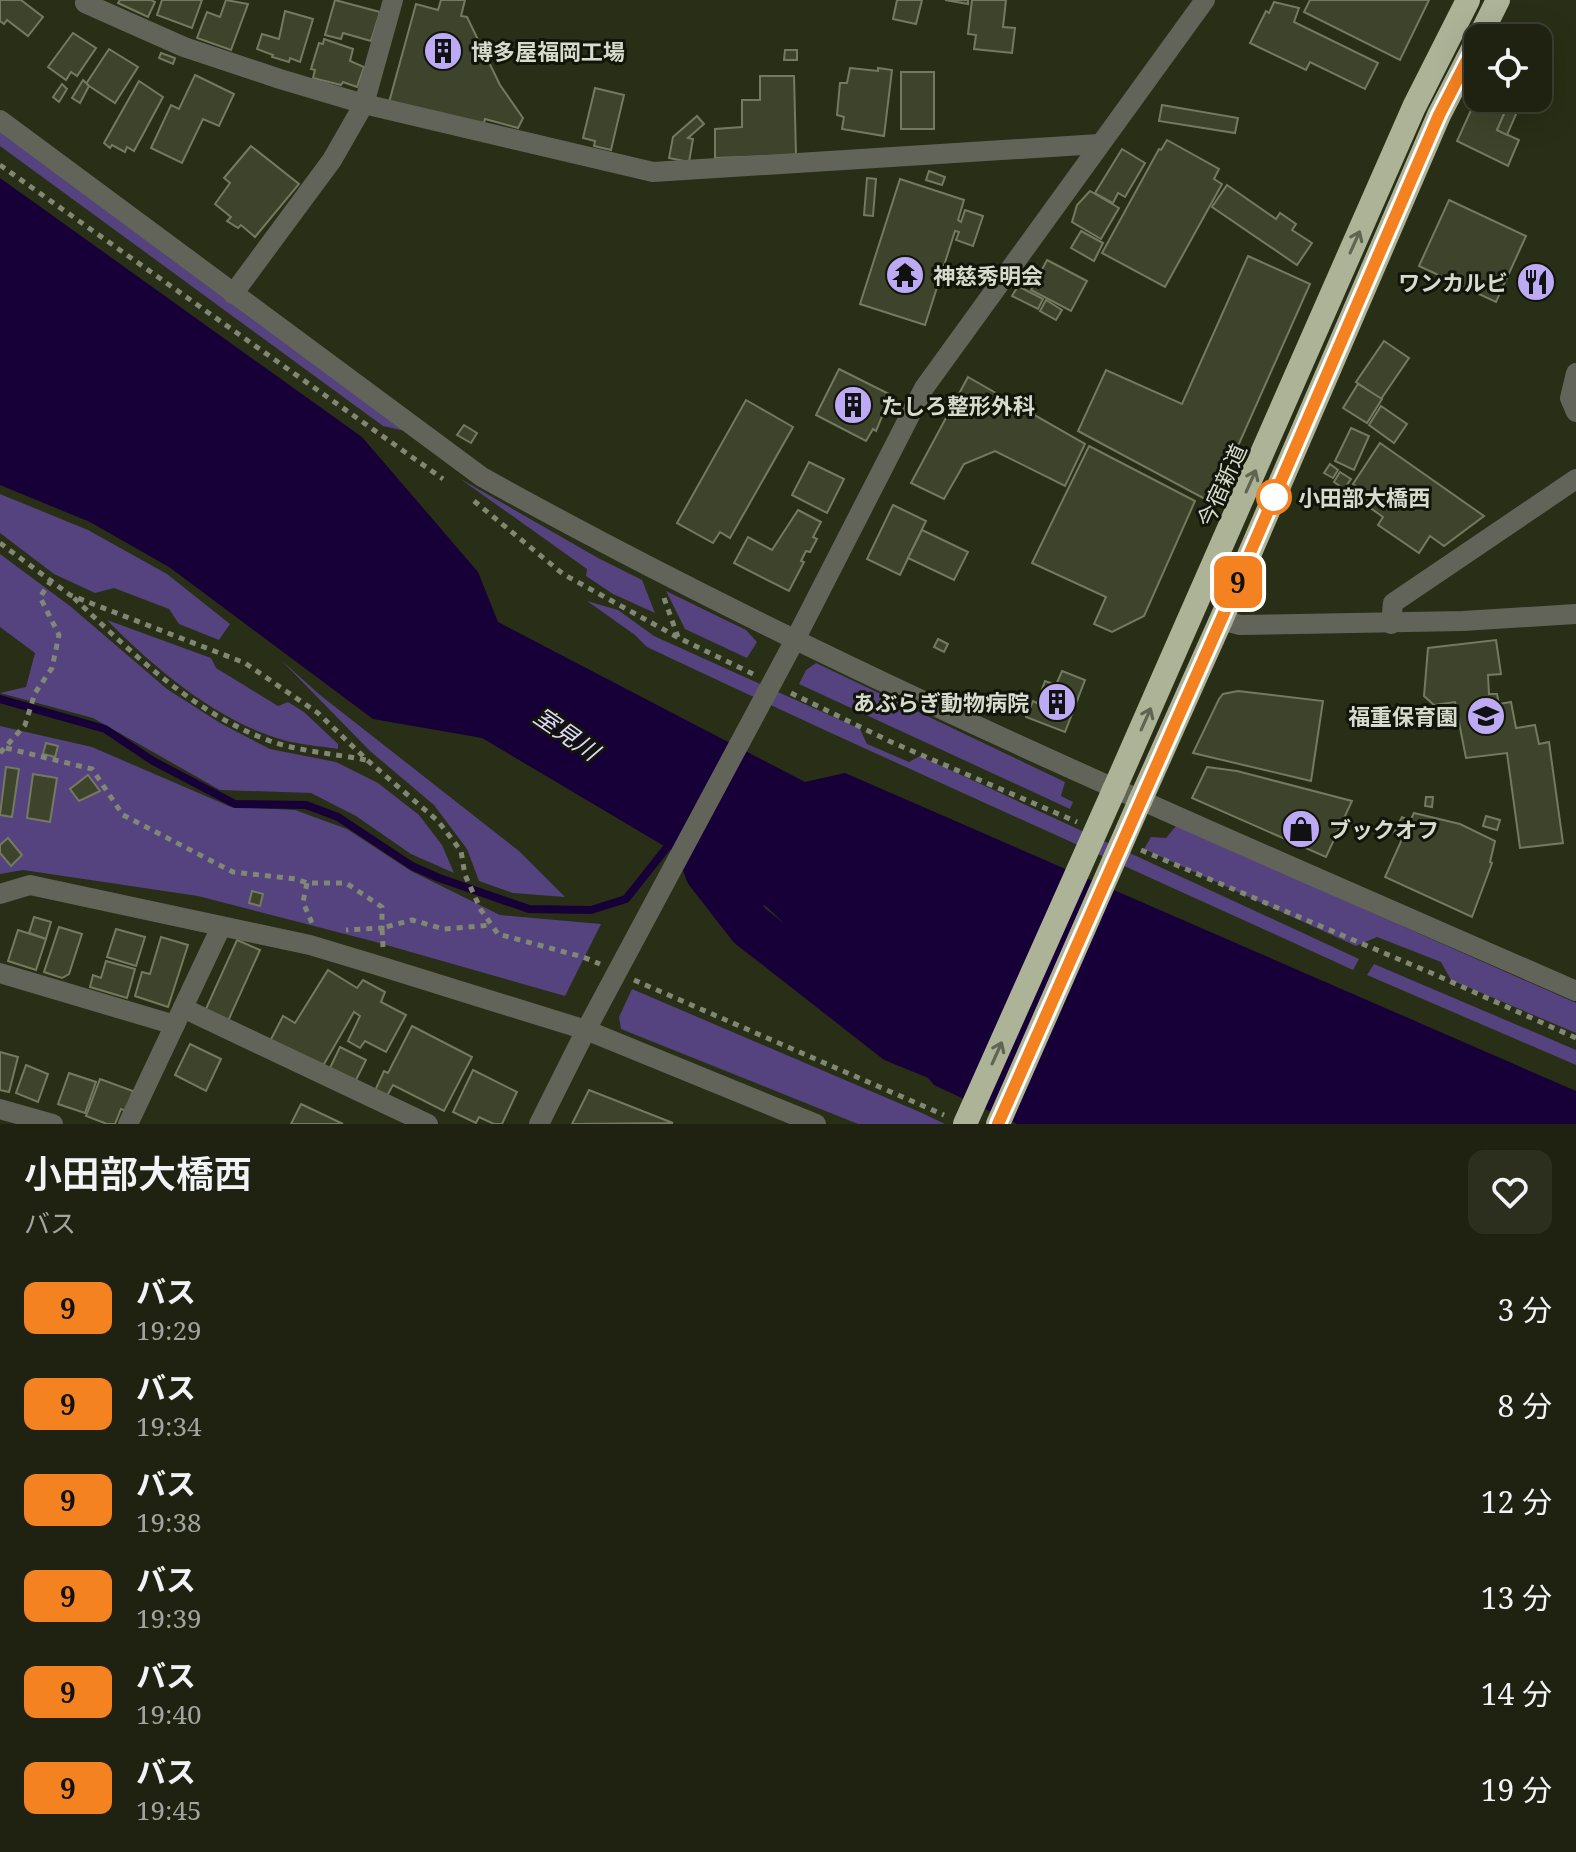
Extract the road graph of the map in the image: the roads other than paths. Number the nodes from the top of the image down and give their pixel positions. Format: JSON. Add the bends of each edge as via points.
{"nodes":[{"id":1,"x":86,"y":0,"type":"edge"},
{"id":2,"x":393,"y":0,"type":"edge"},
{"id":3,"x":1205,"y":0,"type":"edge"},
{"id":4,"x":1468,"y":0,"type":"edge"},
{"id":5,"x":1498,"y":0,"type":"edge"},
{"id":6,"x":1486,"y":24,"type":"edge"},
{"id":7,"x":1464,"y":66,"type":"edge"},
{"id":8,"x":364,"y":104,"type":"junction"},
{"id":9,"x":0,"y":120,"type":"edge"},
{"id":10,"x":1099,"y":144,"type":"junction"},
{"id":11,"x":233,"y":294,"type":"junction"},
{"id":12,"x":1576,"y":373,"type":"edge"},
{"id":13,"x":1576,"y":412,"type":"edge"},
{"id":14,"x":1576,"y":479,"type":"edge"},
{"id":15,"x":1576,"y":614,"type":"edge"},
{"id":16,"x":1221,"y":620,"type":"junction"},
{"id":17,"x":1391,"y":624,"type":"junction"},
{"id":18,"x":796,"y":638,"type":"junction"},
{"id":19,"x":1114,"y":790,"type":"junction"},
{"id":20,"x":1140,"y":801,"type":"junction"},
{"id":21,"x":0,"y":894,"type":"edge"},
{"id":22,"x":221,"y":927,"type":"junction"},
{"id":23,"x":0,"y":973,"type":"edge"},
{"id":24,"x":1576,"y":991,"type":"edge"},
{"id":25,"x":179,"y":1017,"type":"junction"},
{"id":26,"x":586,"y":1030,"type":"junction"},
{"id":27,"x":0,"y":1109,"type":"edge"},
{"id":28,"x":958,"y":1121,"type":"edge"},
{"id":29,"x":53,"y":1124,"type":"edge"},
{"id":30,"x":128,"y":1124,"type":"edge"},
{"id":31,"x":428,"y":1124,"type":"edge"},
{"id":32,"x":539,"y":1124,"type":"edge"},
{"id":33,"x":816,"y":1124,"type":"edge"},
{"id":34,"x":998,"y":1124,"type":"edge"}],
"edges":[{"from":1,"to":8,"type":"street","via":[[184,47]]},
{"from":2,"to":8,"type":"street"},
{"from":3,"to":10,"type":"street"},
{"from":19,"to":4,"type":"highway","name":"今宿新道","one_way":true,"via":[[1414,107]]},
{"from":5,"to":6,"type":"highway"},
{"from":7,"to":16,"type":"highway"},
{"from":8,"to":10,"type":"street","via":[[653,172]]},
{"from":8,"to":11,"type":"street","via":[[332,160]]},
{"from":9,"to":11,"type":"street"},
{"from":10,"to":18,"type":"street","via":[[924,388]]},
{"from":11,"to":18,"type":"street","via":[[482,477]]},
{"from":12,"to":13,"type":"street","via":[[1570,398]]},
{"from":14,"to":17,"type":"street","via":[[1393,603]]},
{"from":15,"to":17,"type":"street"},
{"from":16,"to":17,"type":"street","via":[[1240,625]]},
{"from":16,"to":20,"type":"highway"},
{"from":18,"to":19,"type":"street"},
{"from":18,"to":26,"type":"street","bridge":true},
{"from":19,"to":20,"type":"street"},
{"from":28,"to":19,"type":"highway","name":"今宿新道","one_way":true,"bridge":true},
{"from":20,"to":24,"type":"street"},
{"from":20,"to":34,"type":"highway","bridge":true},
{"from":21,"to":22,"type":"street","via":[[30,885]]},
{"from":22,"to":25,"type":"street"},
{"from":22,"to":26,"type":"street","via":[[310,945]]},
{"from":23,"to":25,"type":"street"},
{"from":25,"to":30,"type":"street"},
{"from":25,"to":31,"type":"street"},
{"from":26,"to":32,"type":"street"},
{"from":26,"to":33,"type":"street"},
{"from":27,"to":29,"type":"street"}]}
